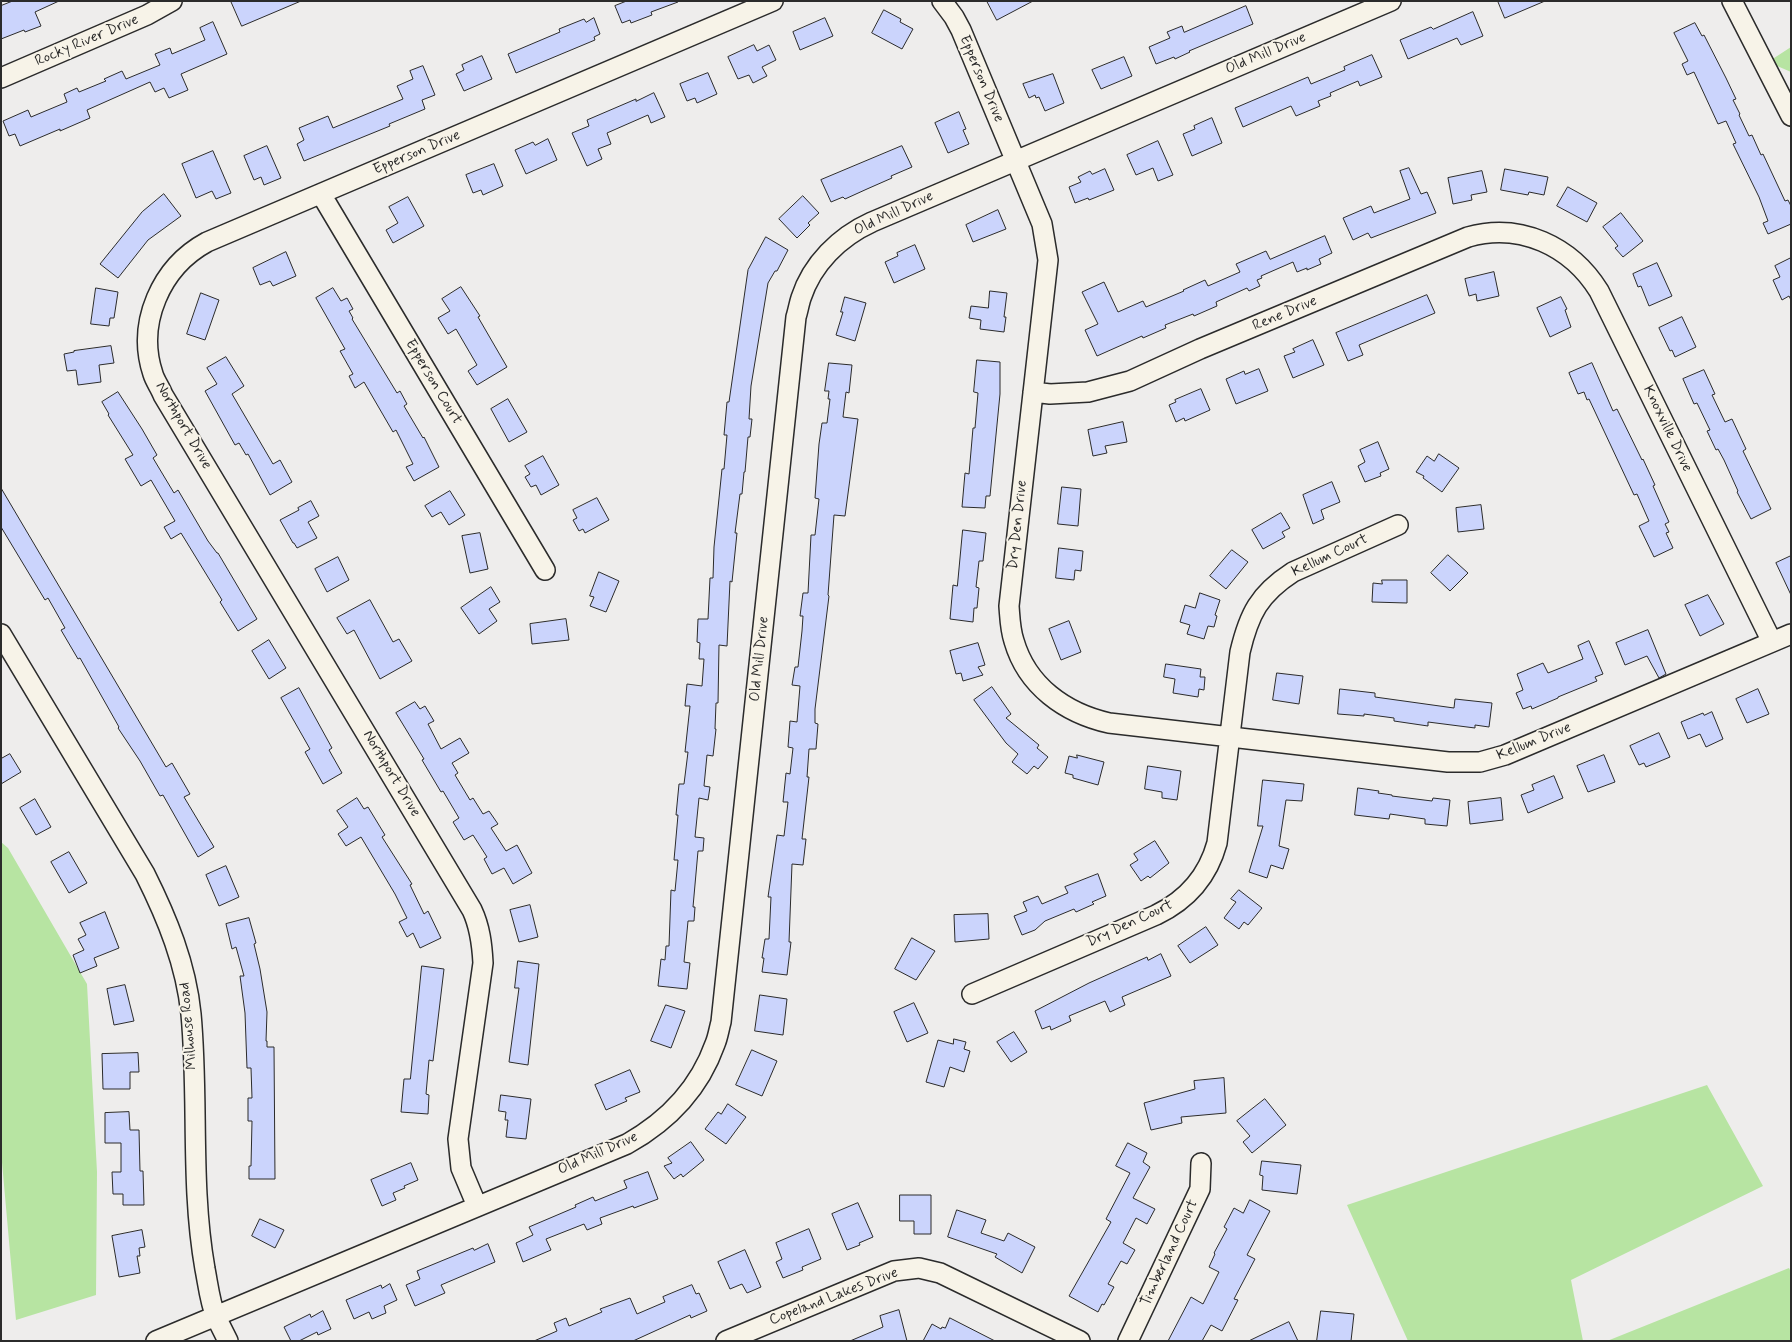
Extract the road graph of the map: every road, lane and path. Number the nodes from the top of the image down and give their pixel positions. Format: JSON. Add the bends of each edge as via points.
{"nodes":[{"id":1,"x":172,"y":1,"type":"edge"},
{"id":2,"x":773,"y":1,"type":"edge"},
{"id":3,"x":942,"y":1,"type":"edge"},
{"id":4,"x":1391,"y":1,"type":"edge"},
{"id":5,"x":1732,"y":1,"type":"edge"},
{"id":6,"x":1,"y":78,"type":"edge"},
{"id":7,"x":1791,"y":116,"type":"edge"},
{"id":8,"x":1015,"y":160,"type":"junction"},
{"id":9,"x":321,"y":194,"type":"junction"},
{"id":10,"x":1536,"y":238,"type":"joint"},
{"id":11,"x":154,"y":377,"type":"joint"},
{"id":12,"x":1033,"y":392,"type":"junction"},
{"id":13,"x":1398,"y":525,"type":"dead end"},
{"id":14,"x":545,"y":570,"type":"dead end"},
{"id":15,"x":1,"y":634,"type":"edge"},
{"id":16,"x":1791,"y":634,"type":"edge"},
{"id":17,"x":1772,"y":642,"type":"junction"},
{"id":18,"x":1231,"y":737,"type":"junction"},
{"id":19,"x":972,"y":994,"type":"dead end"},
{"id":20,"x":1201,"y":1163,"type":"dead end"},
{"id":21,"x":477,"y":1206,"type":"junction"},
{"id":22,"x":215,"y":1315,"type":"junction"},
{"id":23,"x":156,"y":1341,"type":"edge"},
{"id":24,"x":228,"y":1341,"type":"edge"},
{"id":25,"x":726,"y":1341,"type":"edge"},
{"id":26,"x":1080,"y":1341,"type":"edge"},
{"id":27,"x":1128,"y":1341,"type":"edge"}],
"edges":[{"from":1,"to":6,"type":"street","name":"Rocky River Drive","via":[[147,15]]},
{"from":2,"to":9,"type":"street","name":"Epperson Drive"},
{"from":3,"to":8,"type":"street","name":"Epperson Drive","via":[[961,30]]},
{"from":4,"to":8,"type":"street","name":"Old Mill Drive"},
{"from":5,"to":7,"type":"street"},
{"from":8,"to":12,"type":"street","name":"Dry Den Drive","via":[[1042,224],[1048,260]]},
{"from":8,"to":21,"type":"street","name":"Old Mill Drive","via":[[858,229],[824,257],[802,296],[794,334],[721,1022],[701,1076],[674,1110],[627,1144]]},
{"from":9,"to":11,"type":"street","name":"Epperson Drive","via":[[207,242],[178,264],[157,294],[150,315],[148,337]]},
{"from":9,"to":14,"type":"street","name":"Epperson Court"},
{"from":10,"to":12,"type":"street","name":"Rene Drive","via":[[1503,232],[1468,237],[1130,381],[1088,392]]},
{"from":10,"to":17,"type":"street","name":"Knoxville Drive","via":[[1564,252],[1591,278],[1599,291]]},
{"from":11,"to":21,"type":"street","name":"Northport Drive","via":[[478,922],[483,963],[458,1139],[461,1168]]},
{"from":12,"to":18,"type":"street","name":"Dry Den Drive","via":[[1009,606],[1014,642],[1022,662],[1045,691],[1062,705],[1088,718]]},
{"from":13,"to":18,"type":"street","name":"Kellum Court","via":[[1299,568],[1263,596],[1243,637]]},
{"from":15,"to":22,"type":"street","name":"Milhouse Road","via":[[145,874],[183,969],[190,1012],[199,1228]]},
{"from":16,"to":17,"type":"street","name":"Kellum Drive"},
{"from":17,"to":18,"type":"street","name":"Kellum Drive","via":[[1505,755],[1480,762],[1448,762]]},
{"from":18,"to":19,"type":"street","name":"Dry Den Court","via":[[1217,843],[1206,871],[1187,894],[1156,914]]},
{"from":20,"to":27,"type":"street","name":"Timberland Court","via":[[1200,1189]]},
{"from":21,"to":22,"type":"street","name":"Old Mill Drive"},
{"from":22,"to":23,"type":"street","name":"Old Mill Drive"},
{"from":22,"to":24,"type":"street","name":"Milhouse Road"},
{"from":25,"to":26,"type":"street","name":"Copeland Lakes Drive","via":[[894,1271],[919,1268],[940,1273]]}]}
